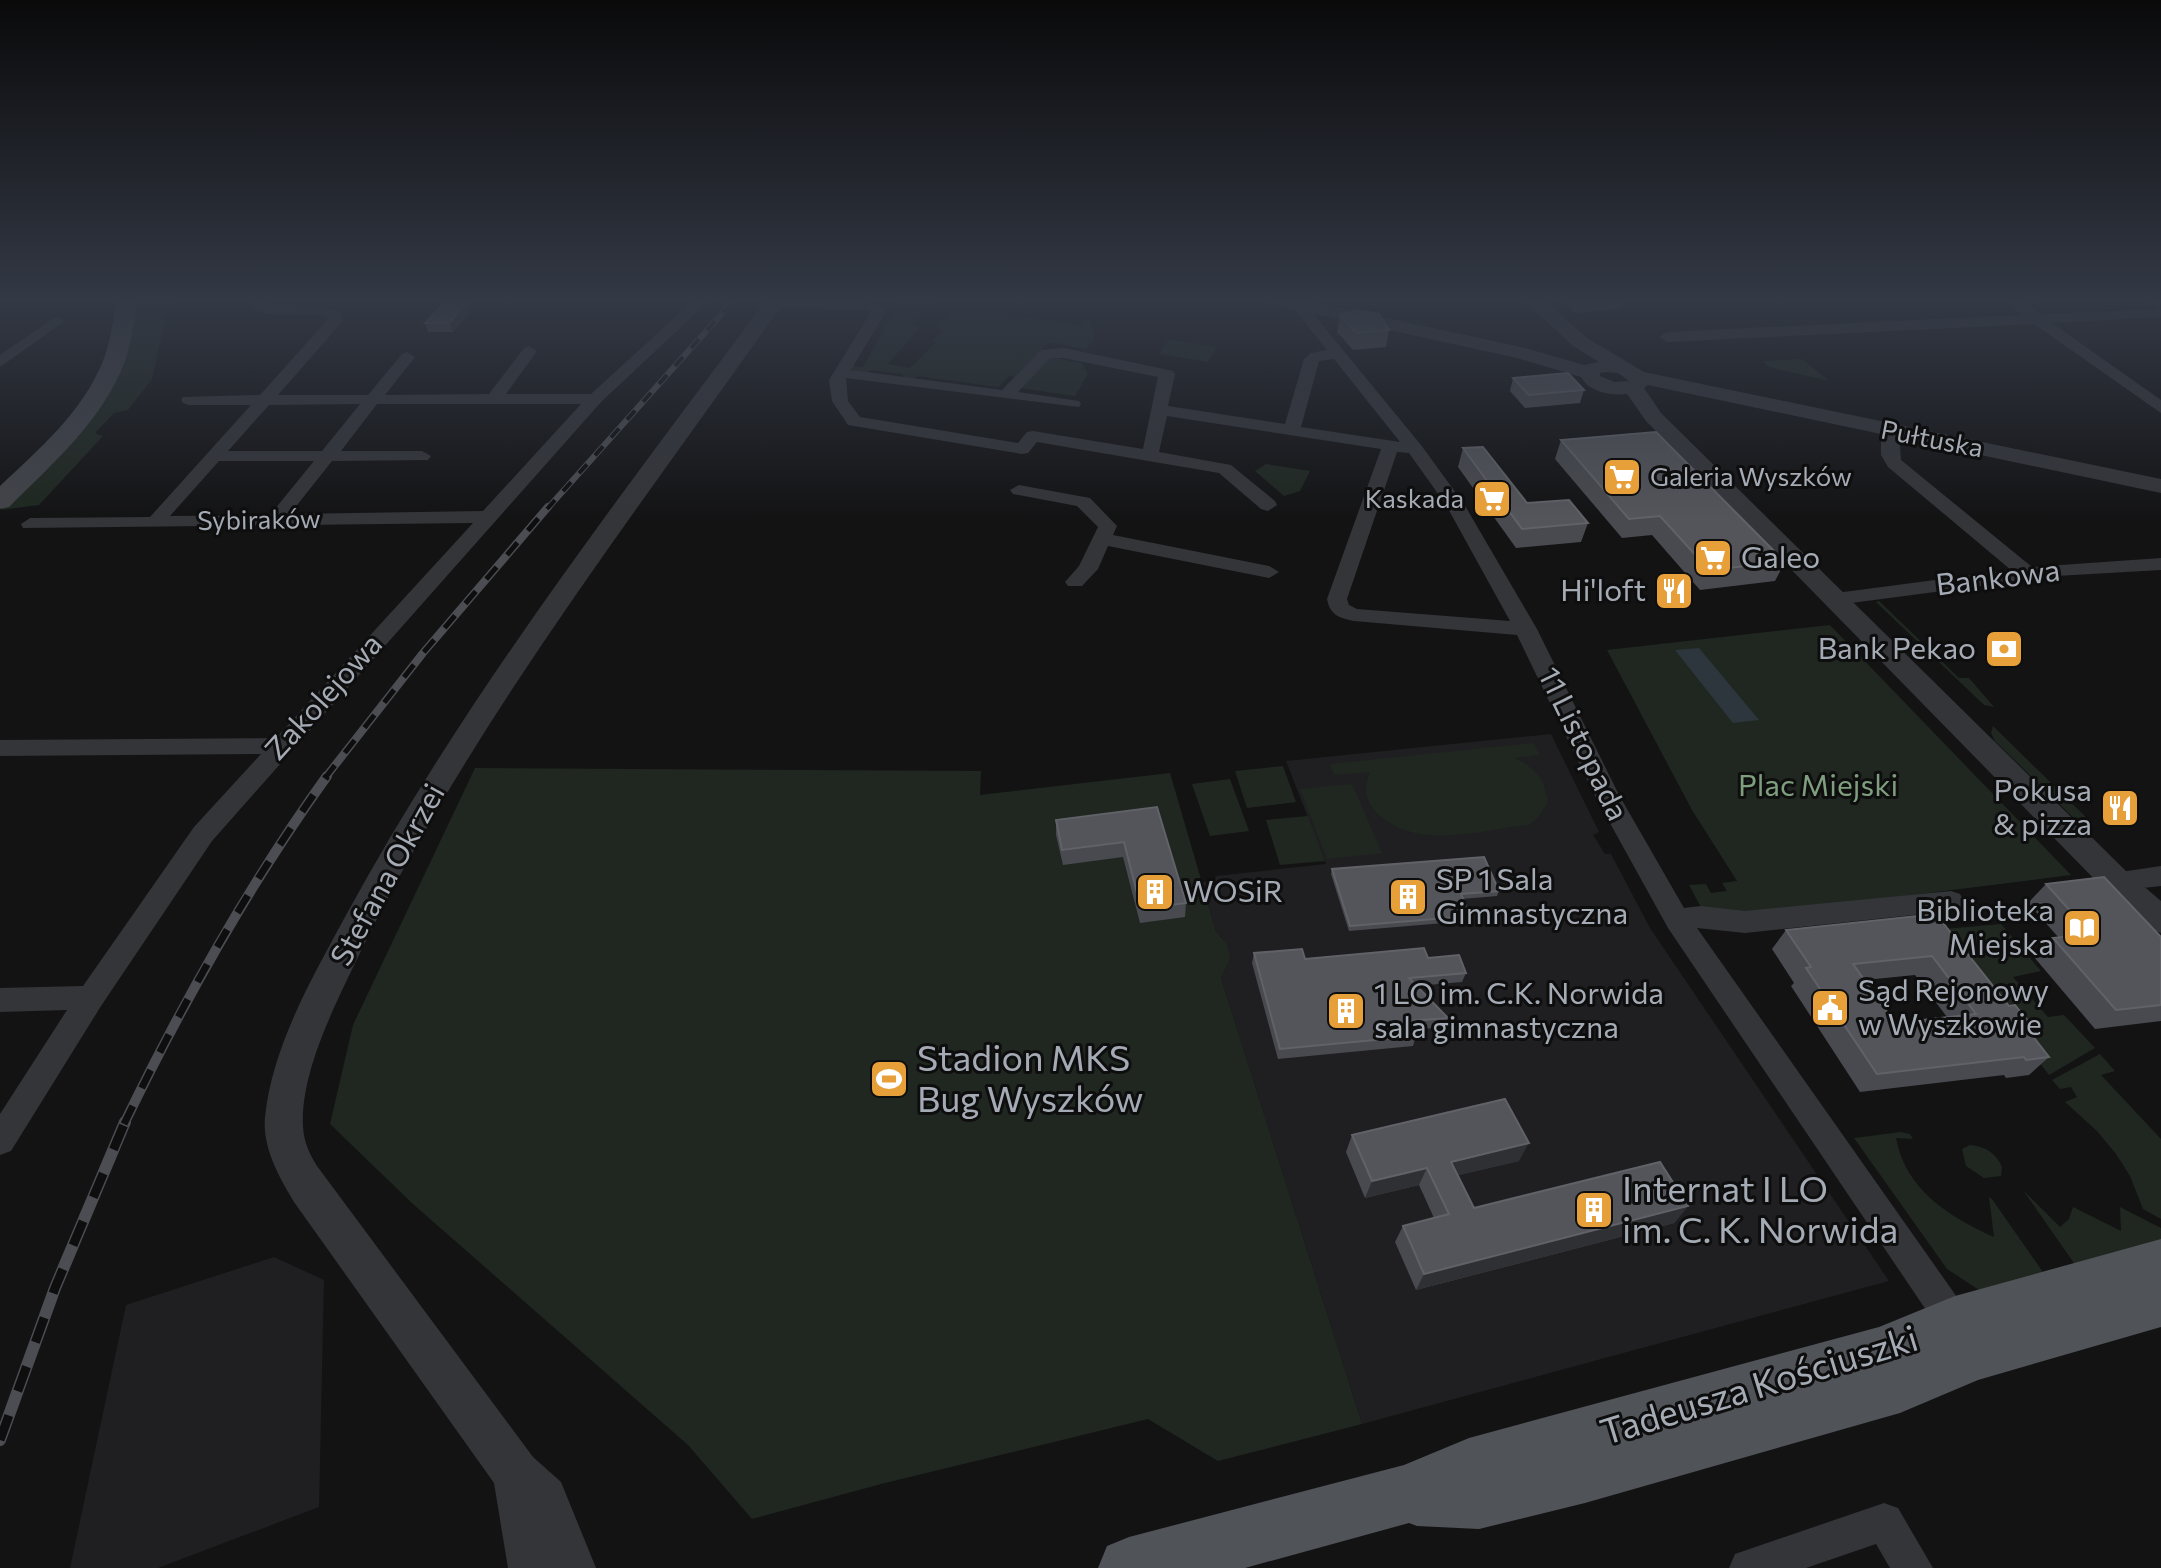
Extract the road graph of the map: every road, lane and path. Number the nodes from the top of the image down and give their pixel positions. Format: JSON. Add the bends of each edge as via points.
{"nodes":[{"id":1,"x":109,"y":372,"type":"edge"},
{"id":2,"x":291,"y":372,"type":"edge"},
{"id":3,"x":395,"y":372,"type":"edge"},
{"id":4,"x":514,"y":372,"type":"edge"},
{"id":5,"x":624,"y":372,"type":"edge"},
{"id":6,"x":723,"y":372,"type":"edge"},
{"id":7,"x":1026,"y":372,"type":"edge"},
{"id":8,"x":1158,"y":372,"type":"edge"},
{"id":9,"x":1308,"y":372,"type":"edge"},
{"id":10,"x":1350,"y":372,"type":"edge"},
{"id":11,"x":1594,"y":372,"type":"edge"},
{"id":12,"x":1619,"y":372,"type":"edge"},
{"id":13,"x":2111,"y":372,"type":"edge"},
{"id":14,"x":841,"y":373,"type":"joint"},
{"id":15,"x":879,"y":378,"type":"junction"},
{"id":16,"x":1630,"y":381,"type":"junction"},
{"id":17,"x":1006,"y":395,"type":"junction"},
{"id":18,"x":374,"y":398,"type":"junction"},
{"id":19,"x":268,"y":399,"type":"junction"},
{"id":20,"x":494,"y":399,"type":"junction"},
{"id":21,"x":595,"y":399,"type":"junction"},
{"id":22,"x":189,"y":400,"type":"dead end"},
{"id":23,"x":1073,"y":404,"type":"dead end"},
{"id":24,"x":2161,"y":408,"type":"edge"},
{"id":25,"x":1159,"y":410,"type":"junction"},
{"id":26,"x":847,"y":414,"type":"junction"},
{"id":27,"x":1291,"y":431,"type":"junction"},
{"id":28,"x":1890,"y":431,"type":"junction"},
{"id":29,"x":1402,"y":448,"type":"junction"},
{"id":30,"x":1150,"y":455,"type":"junction"},
{"id":31,"x":216,"y":456,"type":"junction"},
{"id":32,"x":328,"y":456,"type":"junction"},
{"id":33,"x":422,"y":456,"type":"dead end"},
{"id":34,"x":2161,"y":486,"type":"edge"},
{"id":35,"x":1019,"y":490,"type":"dead end"},
{"id":36,"x":0,"y":501,"type":"edge"},
{"id":37,"x":1268,"y":505,"type":"dead end"},
{"id":38,"x":487,"y":517,"type":"junction"},
{"id":39,"x":276,"y":520,"type":"junction"},
{"id":40,"x":155,"y":522,"type":"junction"},
{"id":41,"x":30,"y":524,"type":"dead end"},
{"id":42,"x":1102,"y":539,"type":"junction"},
{"id":43,"x":2161,"y":564,"type":"edge"},
{"id":44,"x":1269,"y":572,"type":"dead end"},
{"id":45,"x":2027,"y":573,"type":"junction"},
{"id":46,"x":1075,"y":582,"type":"dead end"},
{"id":47,"x":1836,"y":599,"type":"junction"},
{"id":48,"x":1527,"y":629,"type":"junction"},
{"id":49,"x":279,"y":746,"type":"junction"},
{"id":50,"x":0,"y":748,"type":"edge"},
{"id":51,"x":2161,"y":876,"type":"edge"},
{"id":52,"x":2116,"y":881,"type":"junction"},
{"id":53,"x":1951,"y":901,"type":"dead end"},
{"id":54,"x":1677,"y":920,"type":"junction"},
{"id":55,"x":2161,"y":920,"type":"edge"},
{"id":56,"x":2161,"y":936,"type":"edge"},
{"id":57,"x":91,"y":998,"type":"junction"},
{"id":58,"x":0,"y":1000,"type":"edge"},
{"id":59,"x":0,"y":1141,"type":"edge"},
{"id":60,"x":2161,"y":1266,"type":"edge"},
{"id":61,"x":2161,"y":1300,"type":"edge"},
{"id":62,"x":1966,"y":1338,"type":"junction"},
{"id":63,"x":516,"y":1474,"type":"junction"},
{"id":64,"x":533,"y":1568,"type":"edge"},
{"id":65,"x":571,"y":1568,"type":"edge"},
{"id":66,"x":1129,"y":1568,"type":"edge"},
{"id":67,"x":1749,"y":1568,"type":"edge"},
{"id":68,"x":1913,"y":1568,"type":"edge"}],
"edges":[{"from":1,"to":36,"type":"main road","via":[[96,398],[70,429]]},
{"from":2,"to":19,"type":"street"},
{"from":3,"to":18,"type":"street"},
{"from":4,"to":20,"type":"street"},
{"from":5,"to":21,"type":"street","name":"Zakolejowa"},
{"from":6,"to":63,"type":"street","name":"Stefana Okrzei","via":[[439,781],[350,937],[318,1007],[284,1117],[288,1155]]},
{"from":7,"to":17,"type":"street"},
{"from":8,"to":25,"type":"street","via":[[1167,374]]},
{"from":9,"to":27,"type":"street"},
{"from":10,"to":29,"type":"street","name":"11 Listopada"},
{"from":11,"to":16,"type":"street","via":[[1595,383]]},
{"from":12,"to":16,"type":"street"},
{"from":13,"to":24,"type":"street"},
{"from":14,"to":15,"type":"street"},
{"from":14,"to":26,"type":"street","via":[[840,401]]},
{"from":15,"to":17,"type":"street"},
{"from":15,"to":26,"type":"street"},
{"from":16,"to":28,"type":"street","name":"Pułtuska"},
{"from":16,"to":47,"type":"street","via":[[1653,417]]},
{"from":17,"to":23,"type":"street"},
{"from":18,"to":19,"type":"street"},
{"from":18,"to":20,"type":"street"},
{"from":18,"to":32,"type":"street"},
{"from":19,"to":22,"type":"street"},
{"from":19,"to":31,"type":"street"},
{"from":20,"to":21,"type":"street"},
{"from":21,"to":38,"type":"street","name":"Zakolejowa"},
{"from":25,"to":27,"type":"street"},
{"from":25,"to":30,"type":"street"},
{"from":26,"to":30,"type":"street","via":[[854,421],[1022,449],[1033,436]]},
{"from":27,"to":29,"type":"street"},
{"from":28,"to":34,"type":"street","name":"Pułtuska"},
{"from":28,"to":45,"type":"street","via":[[1894,463]]},
{"from":29,"to":48,"type":"street","name":"11 Listopada","via":[[1455,504]]},
{"from":29,"to":48,"type":"street","via":[[1337,599],[1339,609],[1354,615]]},
{"from":30,"to":37,"type":"street","via":[[1225,469]]},
{"from":31,"to":32,"type":"street"},
{"from":31,"to":40,"type":"street"},
{"from":32,"to":33,"type":"street"},
{"from":32,"to":39,"type":"street"},
{"from":35,"to":42,"type":"street","via":[[1083,502],[1108,526]]},
{"from":38,"to":39,"type":"street","name":"Sybiraków"},
{"from":38,"to":49,"type":"street","name":"Zakolejowa"},
{"from":39,"to":40,"type":"street","name":"Sybiraków"},
{"from":40,"to":41,"type":"street","name":"Sybiraków"},
{"from":42,"to":44,"type":"street"},
{"from":42,"to":46,"type":"street","via":[[1088,569]]},
{"from":43,"to":45,"type":"street","name":"Bankowa"},
{"from":45,"to":47,"type":"street","name":"Bankowa"},
{"from":47,"to":52,"type":"street"},
{"from":48,"to":54,"type":"street","name":"11 Listopada","via":[[1607,796]]},
{"from":49,"to":50,"type":"street"},
{"from":49,"to":57,"type":"street","name":"Zakolejowa","via":[[203,834]]},
{"from":51,"to":52,"type":"street"},
{"from":52,"to":55,"type":"street"},
{"from":52,"to":56,"type":"street"},
{"from":53,"to":54,"type":"street","via":[[1745,922]]},
{"from":54,"to":62,"type":"street","name":"11 Listopada"},
{"from":57,"to":58,"type":"street"},
{"from":57,"to":59,"type":"street","name":"Zakolejowa"},
{"from":60,"to":62,"type":"main road","name":"Tadeusza Kościuszki"},
{"from":61,"to":62,"type":"main road","name":"Tadeusza Kościuszki"},
{"from":62,"to":66,"type":"main road","name":"Tadeusza Kościuszki","via":[[1879,1355],[1469,1468],[1404,1495]]},
{"from":63,"to":64,"type":"street","name":"Stefana Okrzei"},
{"from":63,"to":65,"type":"street","name":"Stefana Okrzei","via":[[544,1499]]},
{"from":67,"to":68,"type":"street","via":[[1884,1522]]}]}
